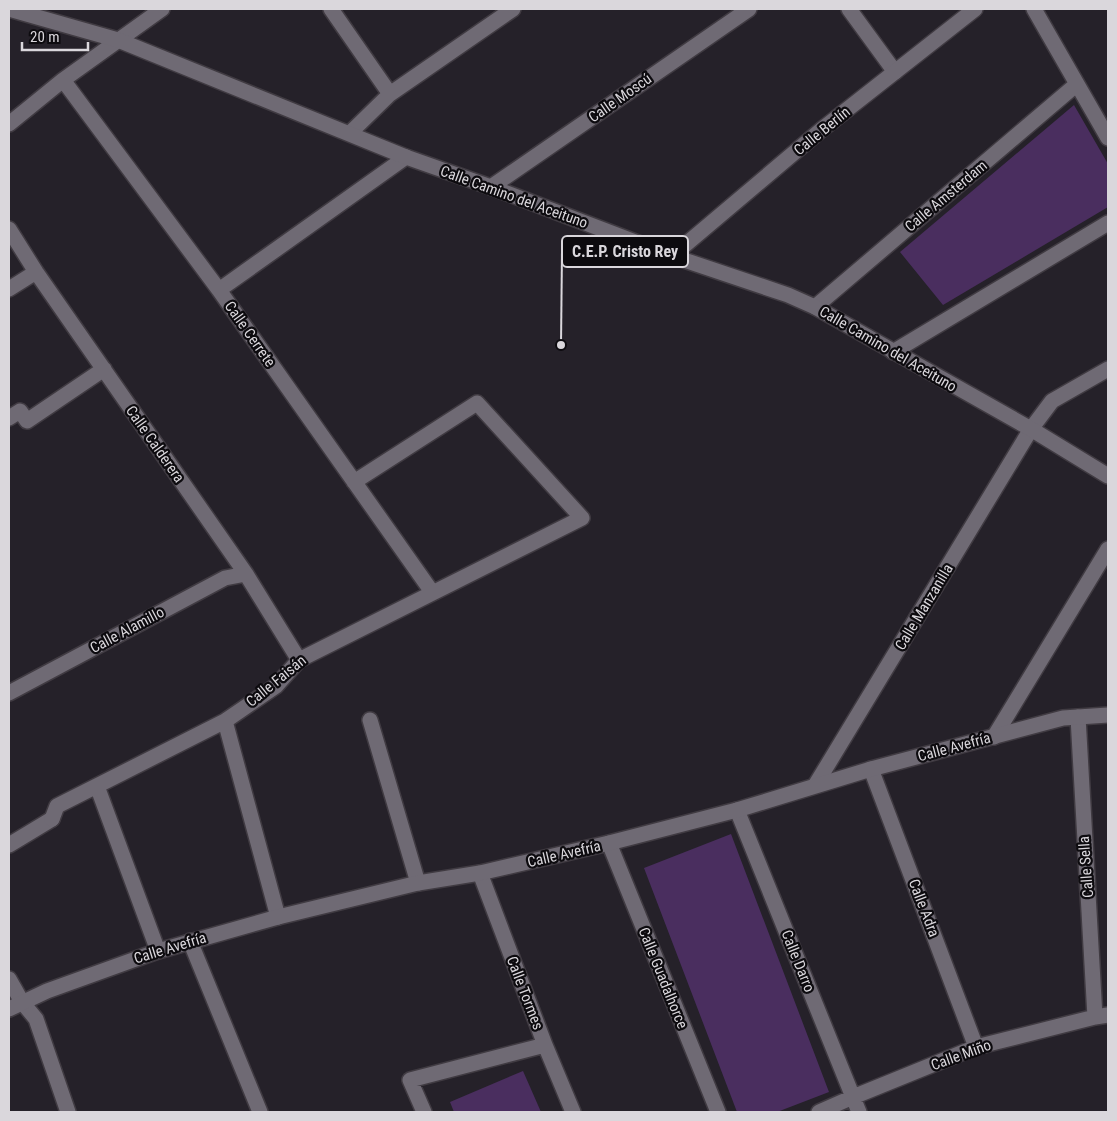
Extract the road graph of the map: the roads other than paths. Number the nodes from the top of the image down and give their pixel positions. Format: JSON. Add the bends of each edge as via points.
{"nodes":[{"id":1,"x":9,"y":9,"type":"edge"},
{"id":2,"x":162,"y":9,"type":"edge"},
{"id":3,"x":331,"y":9,"type":"edge"},
{"id":4,"x":513,"y":9,"type":"edge"},
{"id":5,"x":749,"y":9,"type":"edge"},
{"id":6,"x":849,"y":9,"type":"edge"},
{"id":7,"x":975,"y":9,"type":"edge"},
{"id":8,"x":1034,"y":9,"type":"edge"},
{"id":9,"x":118,"y":40,"type":"junction"},
{"id":10,"x":895,"y":72,"type":"junction"},
{"id":11,"x":63,"y":80,"type":"junction"},
{"id":12,"x":1077,"y":84,"type":"junction"},
{"id":13,"x":390,"y":94,"type":"junction"},
{"id":14,"x":9,"y":124,"type":"edge"},
{"id":15,"x":350,"y":133,"type":"junction"},
{"id":16,"x":1108,"y":138,"type":"edge"},
{"id":17,"x":406,"y":157,"type":"junction"},
{"id":18,"x":491,"y":187,"type":"junction"},
{"id":19,"x":1108,"y":223,"type":"edge"},
{"id":20,"x":9,"y":229,"type":"edge"},
{"id":21,"x":672,"y":256,"type":"junction"},
{"id":22,"x":36,"y":272,"type":"junction"},
{"id":23,"x":9,"y":289,"type":"edge"},
{"id":24,"x":219,"y":290,"type":"junction"},
{"id":25,"x":815,"y":307,"type":"junction"},
{"id":26,"x":893,"y":352,"type":"junction"},
{"id":27,"x":104,"y":369,"type":"junction"},
{"id":28,"x":1108,"y":369,"type":"edge"},
{"id":29,"x":9,"y":418,"type":"edge"},
{"id":30,"x":1031,"y":429,"type":"junction"},
{"id":31,"x":1108,"y":476,"type":"edge"},
{"id":32,"x":354,"y":482,"type":"junction"},
{"id":33,"x":1108,"y":549,"type":"edge"},
{"id":34,"x":246,"y":574,"type":"junction"},
{"id":35,"x":432,"y":592,"type":"junction"},
{"id":36,"x":299,"y":660,"type":"junction"},
{"id":37,"x":9,"y":693,"type":"edge"},
{"id":38,"x":1108,"y":714,"type":"edge"},
{"id":39,"x":1078,"y":716,"type":"junction"},
{"id":40,"x":370,"y":720,"type":"dead end"},
{"id":41,"x":225,"y":721,"type":"junction"},
{"id":42,"x":994,"y":737,"type":"junction"},
{"id":43,"x":871,"y":769,"type":"junction"},
{"id":44,"x":816,"y":784,"type":"junction"},
{"id":45,"x":97,"y":786,"type":"junction"},
{"id":46,"x":737,"y":810,"type":"junction"},
{"id":47,"x":609,"y":843,"type":"junction"},
{"id":48,"x":9,"y":845,"type":"edge"},
{"id":49,"x":480,"y":873,"type":"junction"},
{"id":50,"x":418,"y":883,"type":"junction"},
{"id":51,"x":278,"y":917,"type":"junction"},
{"id":52,"x":190,"y":942,"type":"junction"},
{"id":53,"x":158,"y":951,"type":"junction"},
{"id":54,"x":9,"y":978,"type":"edge"},
{"id":55,"x":15,"y":1006,"type":"edge"},
{"id":56,"x":1102,"y":1016,"type":"edge"},
{"id":57,"x":545,"y":1045,"type":"junction"},
{"id":58,"x":976,"y":1047,"type":"junction"},
{"id":59,"x":853,"y":1097,"type":"junction"},
{"id":60,"x":68,"y":1112,"type":"edge"},
{"id":61,"x":260,"y":1112,"type":"edge"},
{"id":62,"x":424,"y":1112,"type":"edge"},
{"id":63,"x":573,"y":1112,"type":"edge"},
{"id":64,"x":718,"y":1112,"type":"edge"},
{"id":65,"x":819,"y":1112,"type":"edge"},
{"id":66,"x":859,"y":1112,"type":"edge"}],
"edges":[{"from":1,"to":9,"type":"street","name":"Calle Camino del Aceituno"},
{"from":2,"to":9,"type":"street"},
{"from":3,"to":13,"type":"street"},
{"from":4,"to":13,"type":"street"},
{"from":5,"to":18,"type":"street","name":"Calle Moscú"},
{"from":6,"to":10,"type":"street"},
{"from":7,"to":10,"type":"street","name":"Calle Berlín"},
{"from":8,"to":12,"type":"street"},
{"from":9,"to":11,"type":"street"},
{"from":9,"to":15,"type":"street","name":"Calle Camino del Aceituno"},
{"from":10,"to":21,"type":"street","name":"Calle Berlín"},
{"from":11,"to":14,"type":"street"},
{"from":11,"to":24,"type":"street","name":"Calle Cerrete"},
{"from":12,"to":16,"type":"street"},
{"from":12,"to":25,"type":"street","name":"Calle Amsterdam"},
{"from":13,"to":15,"type":"street"},
{"from":15,"to":17,"type":"street","name":"Calle Camino del Aceituno"},
{"from":17,"to":18,"type":"street","name":"Calle Camino del Aceituno"},
{"from":17,"to":24,"type":"street"},
{"from":18,"to":21,"type":"street","name":"Calle Camino del Aceituno"},
{"from":19,"to":26,"type":"street"},
{"from":20,"to":22,"type":"street","name":"Calle Calderera"},
{"from":21,"to":25,"type":"street","name":"Calle Camino del Aceituno"},
{"from":22,"to":23,"type":"street"},
{"from":22,"to":27,"type":"street","name":"Calle Calderera"},
{"from":24,"to":32,"type":"street","name":"Calle Cerrete"},
{"from":25,"to":26,"type":"street","name":"Calle Camino del Aceituno"},
{"from":26,"to":30,"type":"street","name":"Calle Camino del Aceituno"},
{"from":27,"to":29,"type":"street","via":[[27,421],[20,411]]},
{"from":27,"to":34,"type":"street","name":"Calle Calderera"},
{"from":28,"to":30,"type":"street","name":"Calle Manzanilla","via":[[1052,401]]},
{"from":30,"to":31,"type":"street","name":"Calle Camino del Aceituno"},
{"from":30,"to":44,"type":"street","name":"Calle Manzanilla"},
{"from":32,"to":35,"type":"street","name":"Calle Cerrete"},
{"from":32,"to":35,"type":"street","name":"Calle Faisán","via":[[477,403],[582,518]]},
{"from":33,"to":42,"type":"street"},
{"from":34,"to":36,"type":"street","name":"Calle Calderera"},
{"from":34,"to":37,"type":"street","name":"Calle Alamillo","via":[[225,578]]},
{"from":35,"to":36,"type":"street","name":"Calle Faisán"},
{"from":36,"to":41,"type":"street","name":"Calle Faisán","via":[[276,686]]},
{"from":38,"to":39,"type":"street","name":"Calle Avefría"},
{"from":39,"to":42,"type":"street","name":"Calle Avefría"},
{"from":39,"to":56,"type":"street","name":"Calle Sella"},
{"from":40,"to":50,"type":"street"},
{"from":41,"to":45,"type":"street","name":"Calle Faisán"},
{"from":41,"to":51,"type":"street"},
{"from":42,"to":43,"type":"street","name":"Calle Avefría"},
{"from":43,"to":44,"type":"street","name":"Calle Avefría"},
{"from":43,"to":58,"type":"street","name":"Calle Adra"},
{"from":44,"to":46,"type":"street","name":"Calle Avefría"},
{"from":45,"to":48,"type":"street","name":"Calle Faisán","via":[[57,806],[52,819]]},
{"from":45,"to":53,"type":"street"},
{"from":46,"to":47,"type":"street","name":"Calle Avefría"},
{"from":46,"to":59,"type":"street","name":"Calle Darro"},
{"from":47,"to":49,"type":"street","name":"Calle Avefría"},
{"from":47,"to":64,"type":"street","name":"Calle Guadalhorce"},
{"from":49,"to":50,"type":"street","name":"Calle Avefría"},
{"from":49,"to":57,"type":"street","name":"Calle Tormes"},
{"from":50,"to":51,"type":"street","name":"Calle Avefría"},
{"from":51,"to":52,"type":"street","name":"Calle Avefría"},
{"from":52,"to":53,"type":"street","name":"Calle Avefría"},
{"from":52,"to":61,"type":"street"},
{"from":53,"to":55,"type":"street","name":"Calle Avefría","via":[[47,991]]},
{"from":54,"to":55,"type":"street"},
{"from":55,"to":60,"type":"street","via":[[36,1019]]},
{"from":56,"to":58,"type":"street","name":"Calle Miño"},
{"from":57,"to":62,"type":"street","via":[[410,1080]]},
{"from":57,"to":63,"type":"street","name":"Calle Tormes"},
{"from":58,"to":59,"type":"street","name":"Calle Miño"},
{"from":59,"to":65,"type":"street","name":"Calle Miño"},
{"from":59,"to":66,"type":"street","name":"Calle Darro"}]}
